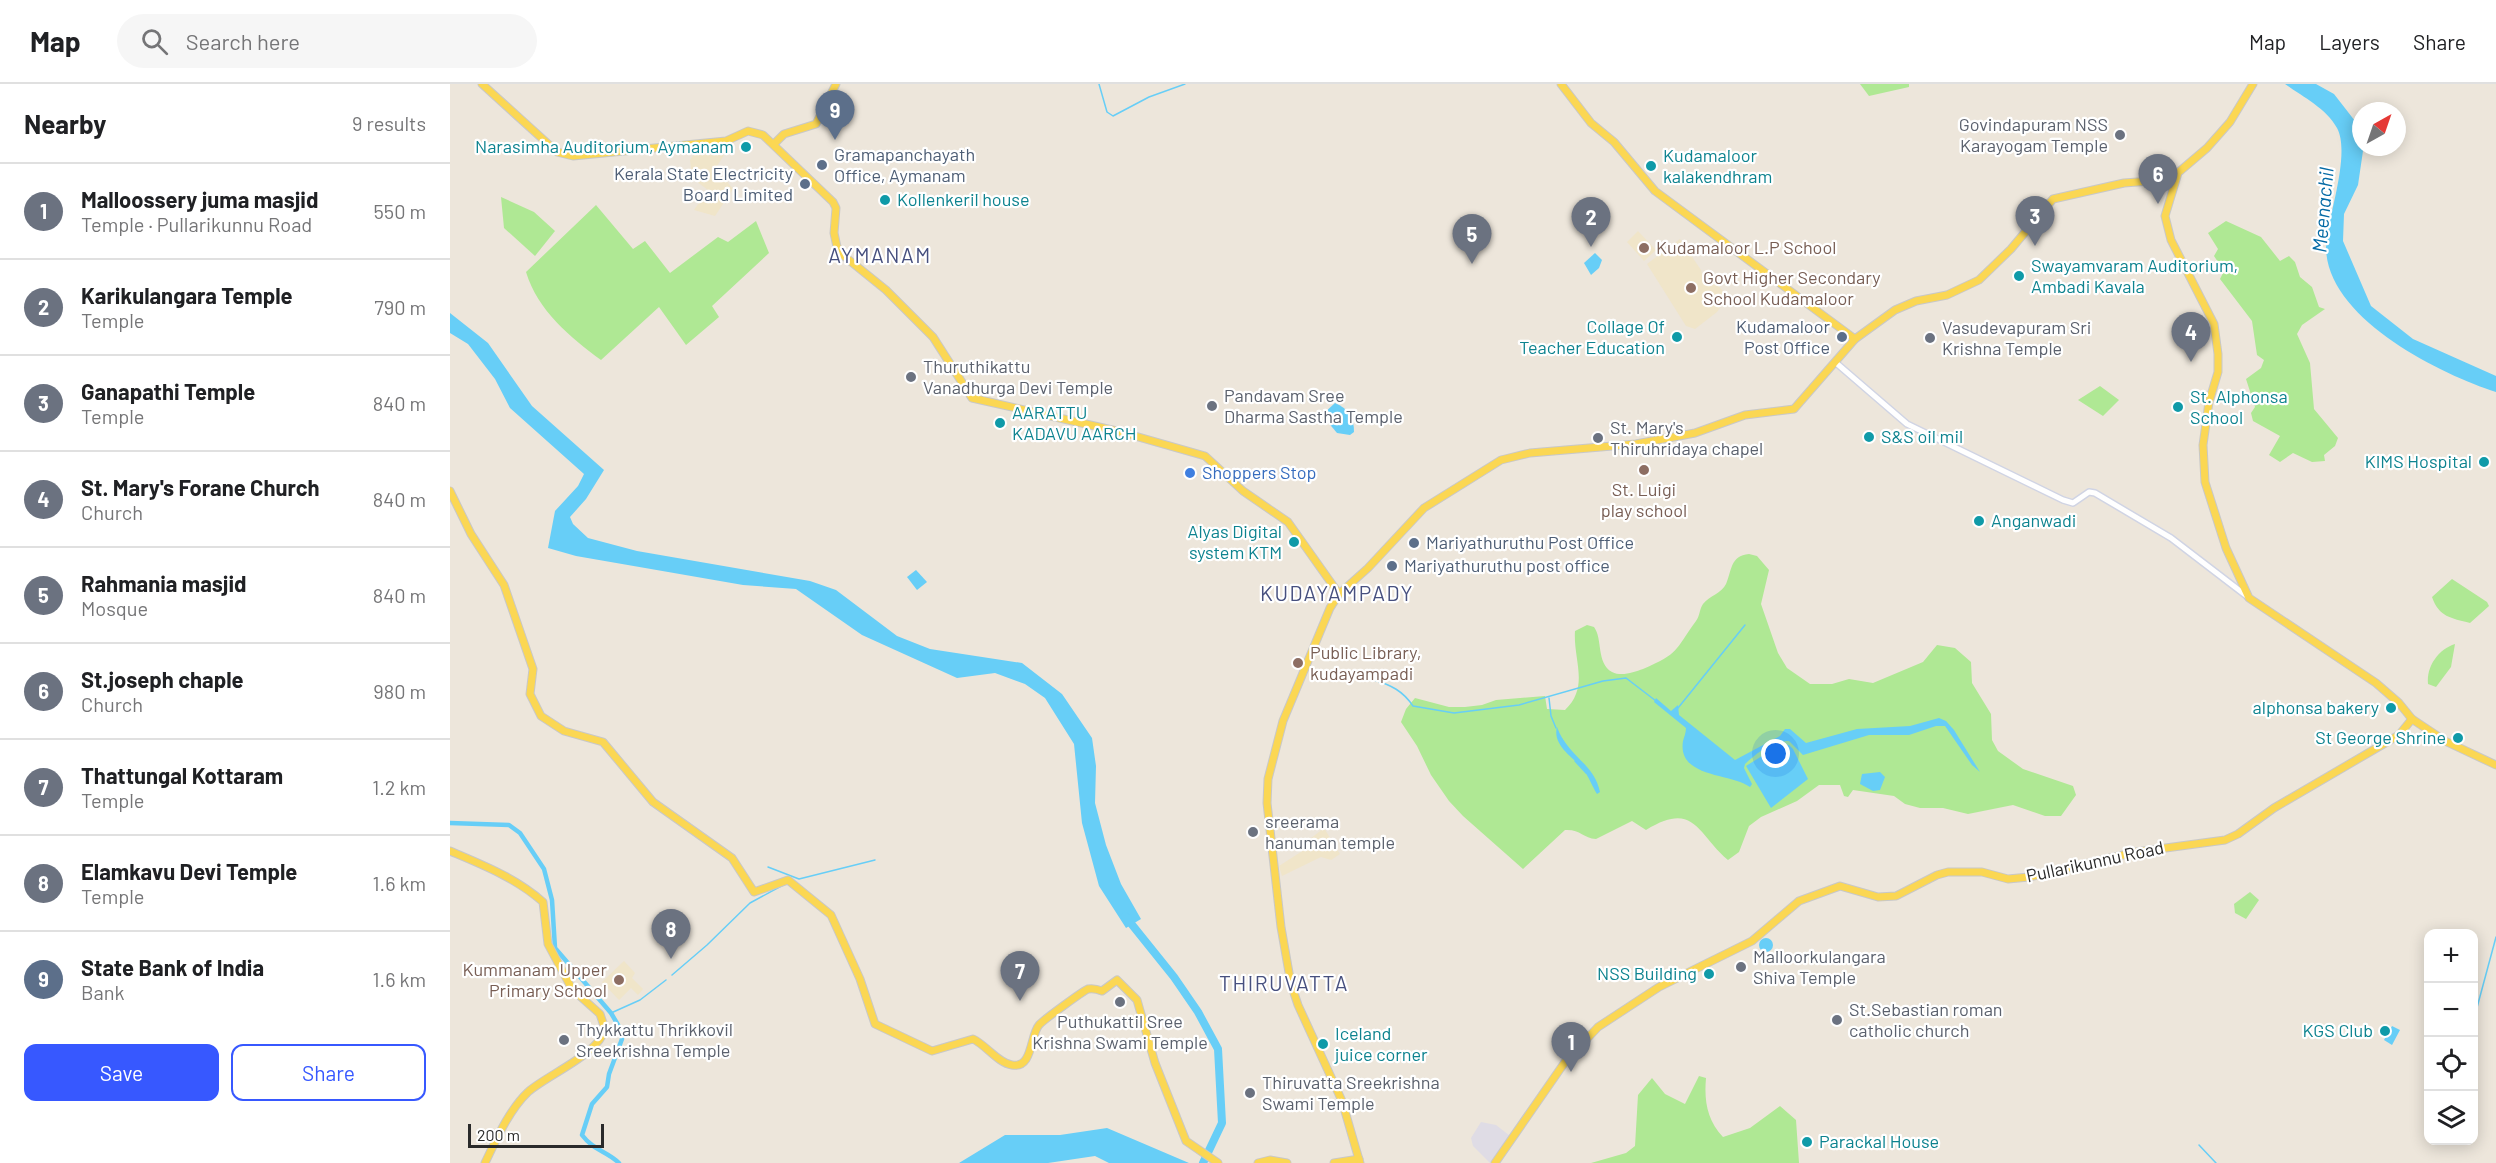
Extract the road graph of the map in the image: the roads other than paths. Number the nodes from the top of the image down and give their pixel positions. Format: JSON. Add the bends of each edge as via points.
{"nodes":[{"id":1,"x":482,"y":84,"type":"edge"},
{"id":2,"x":837,"y":84,"type":"edge"},
{"id":3,"x":1561,"y":84,"type":"edge"},
{"id":4,"x":2253,"y":84,"type":"edge"},
{"id":5,"x":774,"y":144,"type":"junction"},
{"id":6,"x":2178,"y":173,"type":"junction"},
{"id":7,"x":1855,"y":339,"type":"junction"},
{"id":8,"x":1835,"y":362,"type":"junction"},
{"id":9,"x":450,"y":492,"type":"edge"},
{"id":10,"x":1339,"y":594,"type":"junction"},
{"id":11,"x":2249,"y":598,"type":"junction"},
{"id":12,"x":2412,"y":719,"type":"junction"},
{"id":13,"x":2496,"y":765,"type":"edge"},
{"id":14,"x":450,"y":851,"type":"edge"},
{"id":15,"x":1360,"y":1161,"type":"edge"},
{"id":16,"x":1217,"y":1162,"type":"edge"},
{"id":17,"x":485,"y":1163,"type":"edge"},
{"id":18,"x":1258,"y":1163,"type":"edge"},
{"id":19,"x":1287,"y":1163,"type":"edge"},
{"id":20,"x":1334,"y":1163,"type":"edge"},
{"id":21,"x":1495,"y":1163,"type":"edge"}],
"edges":[{"from":1,"to":5,"type":"main road","via":[[557,152],[573,156],[726,141],[748,131],[758,132]]},
{"from":2,"to":5,"type":"main road","via":[[816,124],[784,135]]},
{"from":3,"to":7,"type":"main road","via":[[1590,123],[1614,142],[1655,191]]},
{"from":4,"to":6,"type":"main road","via":[[2230,122]]},
{"from":5,"to":10,"type":"main road","via":[[833,202],[834,242],[844,256],[886,290],[933,338],[972,399],[1121,432],[1205,456],[1243,491],[1288,522]]},
{"from":6,"to":7,"type":"main road","via":[[2164,180],[2124,183],[2053,199],[1979,280],[1947,295],[1895,310]]},
{"from":6,"to":11,"type":"main road","via":[[2165,216],[2171,240],[2214,324],[2218,354],[2203,445],[2205,482],[2226,548]]},
{"from":7,"to":8,"type":"main road"},
{"from":8,"to":10,"type":"main road","via":[[1801,402],[1788,411],[1745,415],[1695,432],[1636,444],[1530,453],[1501,460],[1424,508]]},
{"from":8,"to":11,"type":"street","via":[[1907,424],[2063,500],[2073,502],[2089,492],[2095,493],[2170,538]]},
{"from":9,"to":16,"type":"main road","via":[[504,585],[533,669],[530,694],[541,716],[564,731],[603,742],[653,802],[732,858],[754,892],[791,881],[831,915],[875,1024],[932,1051],[973,1039],[1016,1066],[1022,1064],[1033,1045],[1040,1024],[1082,992],[1092,988],[1102,991],[1114,981],[1121,983],[1137,1000],[1155,1063],[1186,1141]]},
{"from":10,"to":15,"type":"main road","via":[[1311,649],[1283,721],[1268,779],[1267,803],[1291,984],[1342,1101]]},
{"from":11,"to":12,"type":"main road","via":[[2375,682]]},
{"from":12,"to":13,"type":"main road","via":[[2445,741]]},
{"from":12,"to":21,"type":"main road","name":"Pullarikunnu Road","via":[[2398,735],[2225,840],[2136,852],[2029,878],[1948,872],[1896,896],[1878,897],[1840,886],[1799,901],[1752,941],[1659,987],[1598,1028],[1565,1062]]},
{"from":14,"to":17,"type":"main road","via":[[489,867],[543,902],[548,944],[572,989],[600,1014],[605,1029],[593,1047],[527,1094]]},
{"from":15,"to":20,"type":"main road"},
{"from":18,"to":19,"type":"main road"}]}
